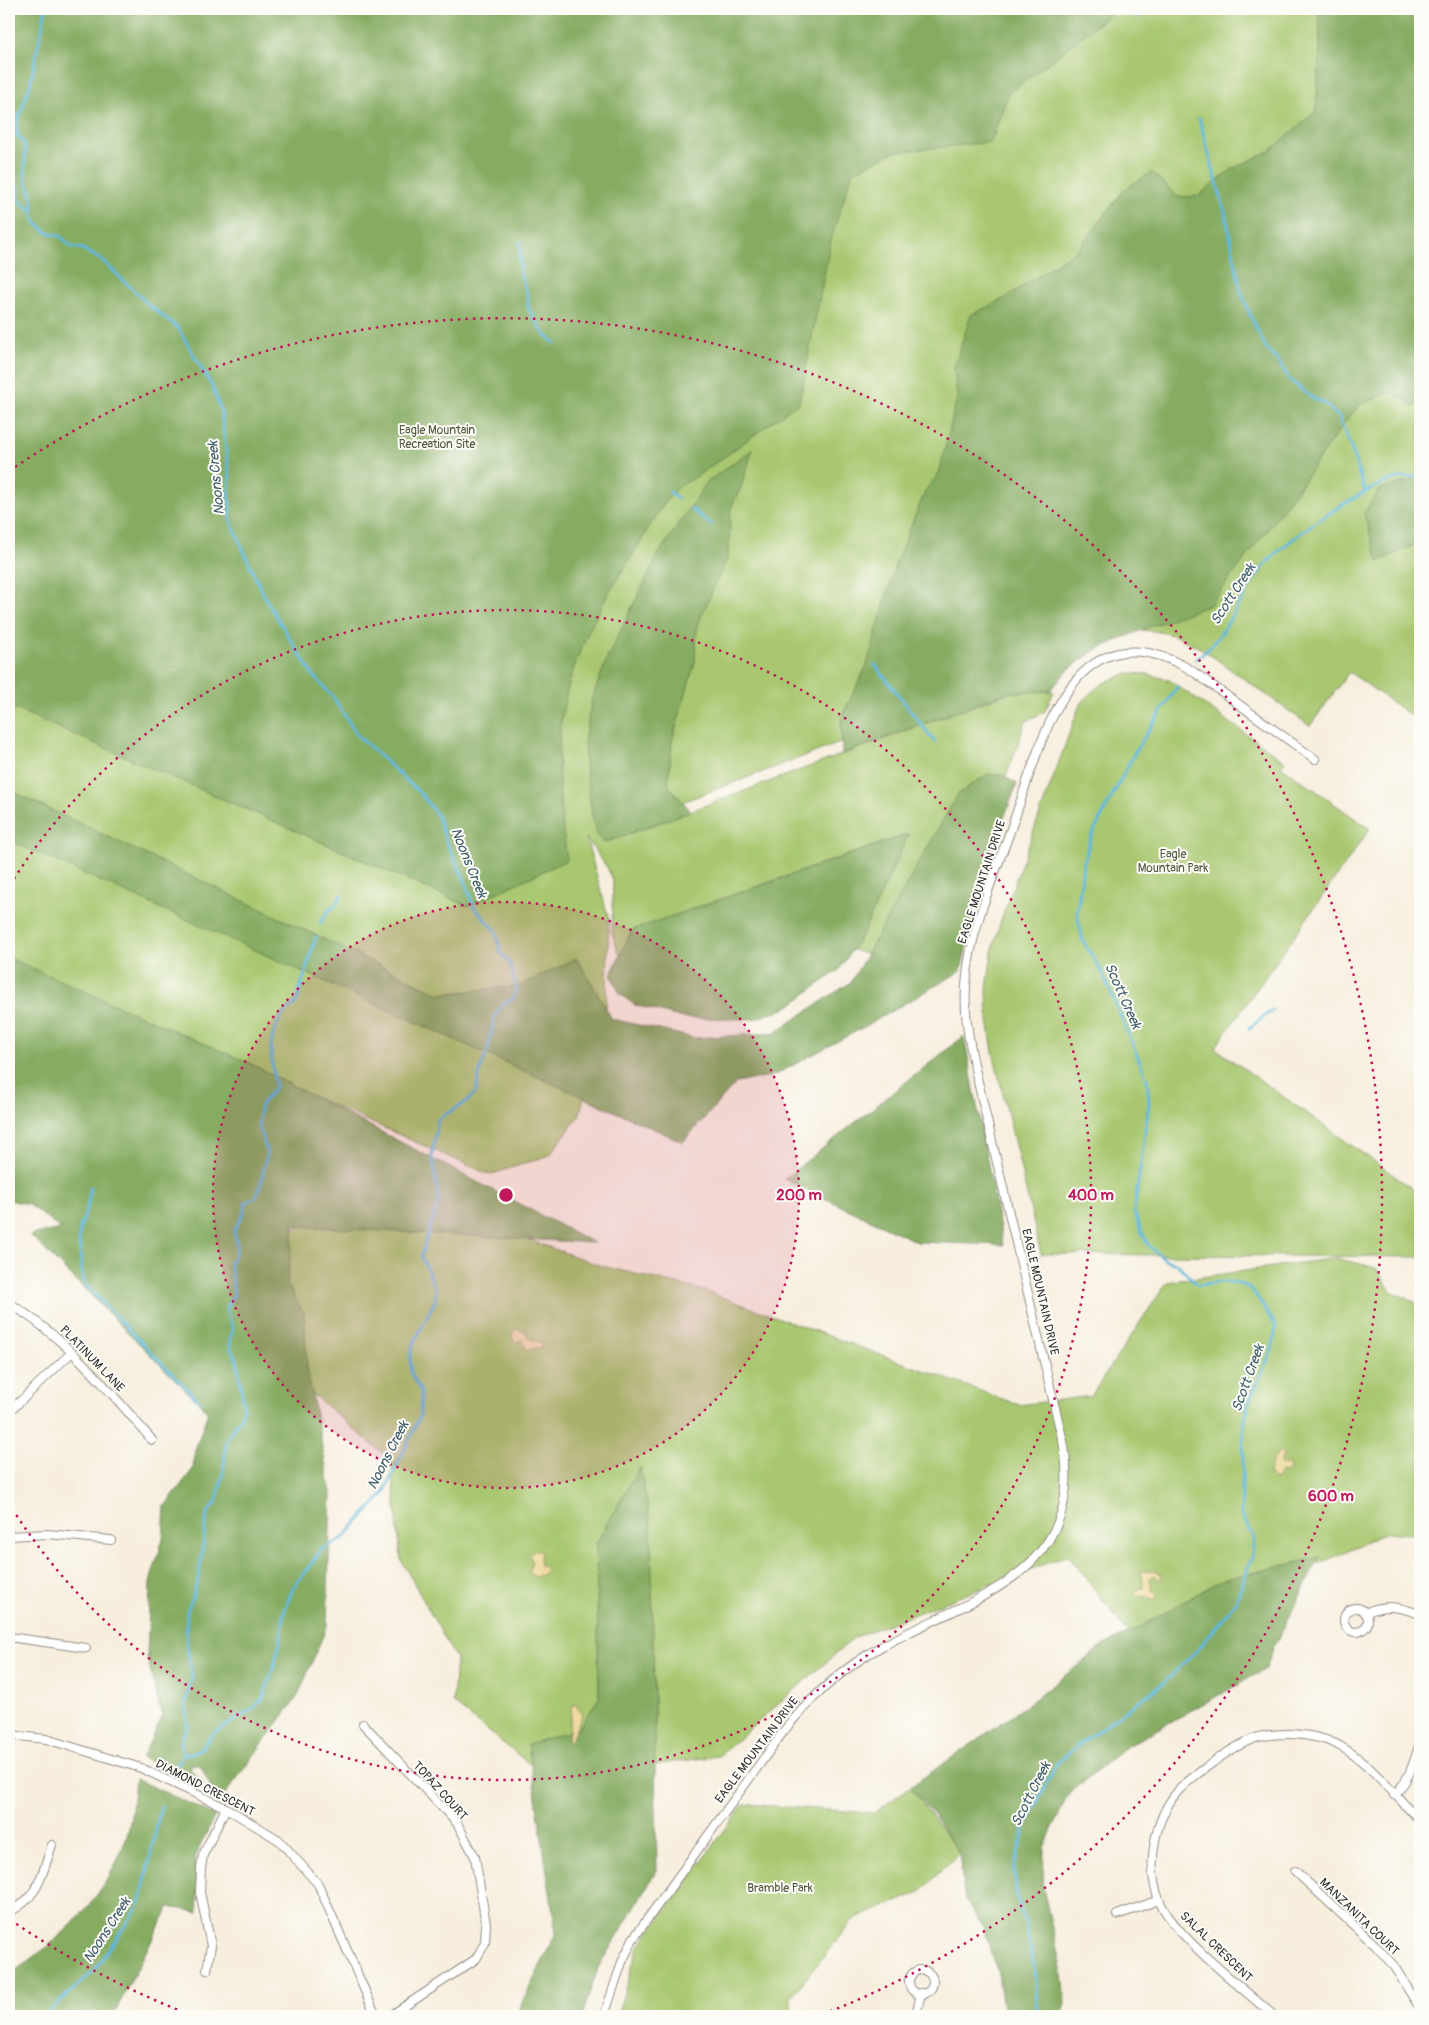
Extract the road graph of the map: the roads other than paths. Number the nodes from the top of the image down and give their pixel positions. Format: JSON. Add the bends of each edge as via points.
{"nodes":[{"id":1,"x":1315,"y":759,"type":"dead end"},
{"id":2,"x":9,"y":1303,"type":"edge"},
{"id":3,"x":72,"y":1353,"type":"junction"},
{"id":4,"x":9,"y":1412,"type":"edge"},
{"id":5,"x":152,"y":1440,"type":"dead end"},
{"id":6,"x":9,"y":1536,"type":"edge"},
{"id":7,"x":112,"y":1540,"type":"dead end"},
{"id":8,"x":1366,"y":1613,"type":"dead end"},
{"id":9,"x":1420,"y":1614,"type":"edge"},
{"id":10,"x":9,"y":1637,"type":"edge"},
{"id":11,"x":86,"y":1648,"type":"dead end"},
{"id":12,"x":363,"y":1724,"type":"dead end"},
{"id":13,"x":9,"y":1735,"type":"edge"},
{"id":14,"x":1420,"y":1742,"type":"edge"},
{"id":15,"x":1394,"y":1795,"type":"junction"},
{"id":16,"x":226,"y":1808,"type":"junction"},
{"id":17,"x":1420,"y":1820,"type":"edge"},
{"id":18,"x":52,"y":1845,"type":"dead end"},
{"id":19,"x":1295,"y":1871,"type":"dead end"},
{"id":20,"x":1159,"y":1900,"type":"junction"},
{"id":21,"x":9,"y":1912,"type":"edge"},
{"id":22,"x":1117,"y":1915,"type":"dead end"},
{"id":23,"x":208,"y":1970,"type":"dead end"},
{"id":24,"x":921,"y":1993,"type":"dead end"},
{"id":25,"x":1420,"y":2008,"type":"edge"},
{"id":26,"x":376,"y":2016,"type":"edge"},
{"id":27,"x":390,"y":2016,"type":"edge"},
{"id":28,"x":604,"y":2016,"type":"edge"},
{"id":29,"x":916,"y":2016,"type":"edge"},
{"id":30,"x":1274,"y":2016,"type":"edge"}],
"edges":[{"from":1,"to":28,"type":"street","name":"EAGLE MOUNTAIN DRIVE","via":[[1191,670],[1154,654],[1126,653],[1100,661],[1076,679],[1060,700],[981,914],[970,952],[965,994],[966,1021],[975,1069],[1064,1446],[1066,1484],[1058,1518],[1039,1554],[1013,1578],[978,1600],[868,1654],[839,1674],[808,1703],[633,1939]]},
{"from":2,"to":3,"type":"street","name":"PLATINUM LANE","via":[[32,1317]]},
{"from":3,"to":4,"type":"street"},
{"from":3,"to":5,"type":"street","name":"PLATINUM LANE"},
{"from":6,"to":7,"type":"street","via":[[47,1534]]},
{"from":8,"to":9,"type":"street","via":[[1379,1606]]},
{"from":10,"to":11,"type":"street"},
{"from":12,"to":27,"type":"street","name":"TOPAZ COURT","via":[[457,1823],[475,1858],[486,1924],[485,1943],[476,1958]]},
{"from":13,"to":16,"type":"street","name":"DIAMOND CRESCENT","via":[[46,1739],[119,1759]]},
{"from":14,"to":15,"type":"street","via":[[1408,1778]]},
{"from":15,"to":17,"type":"street","name":"SALAL CRESCENT"},
{"from":15,"to":20,"type":"street","name":"SALAL CRESCENT","via":[[1355,1755],[1329,1741],[1289,1734],[1244,1743],[1194,1776],[1177,1792],[1168,1808],[1154,1850]]},
{"from":16,"to":23,"type":"street","via":[[202,1862],[200,1892],[211,1946]]},
{"from":16,"to":26,"type":"street","name":"DIAMOND CRESCENT","via":[[279,1840],[318,1884]]},
{"from":18,"to":21,"type":"street","via":[[36,1892]]},
{"from":19,"to":25,"type":"street","name":"MANZANITA COURT","via":[[1375,1945]]},
{"from":20,"to":22,"type":"street"},
{"from":20,"to":30,"type":"street","name":"SALAL CRESCENT","via":[[1177,1928]]},
{"from":24,"to":29,"type":"street"}]}
